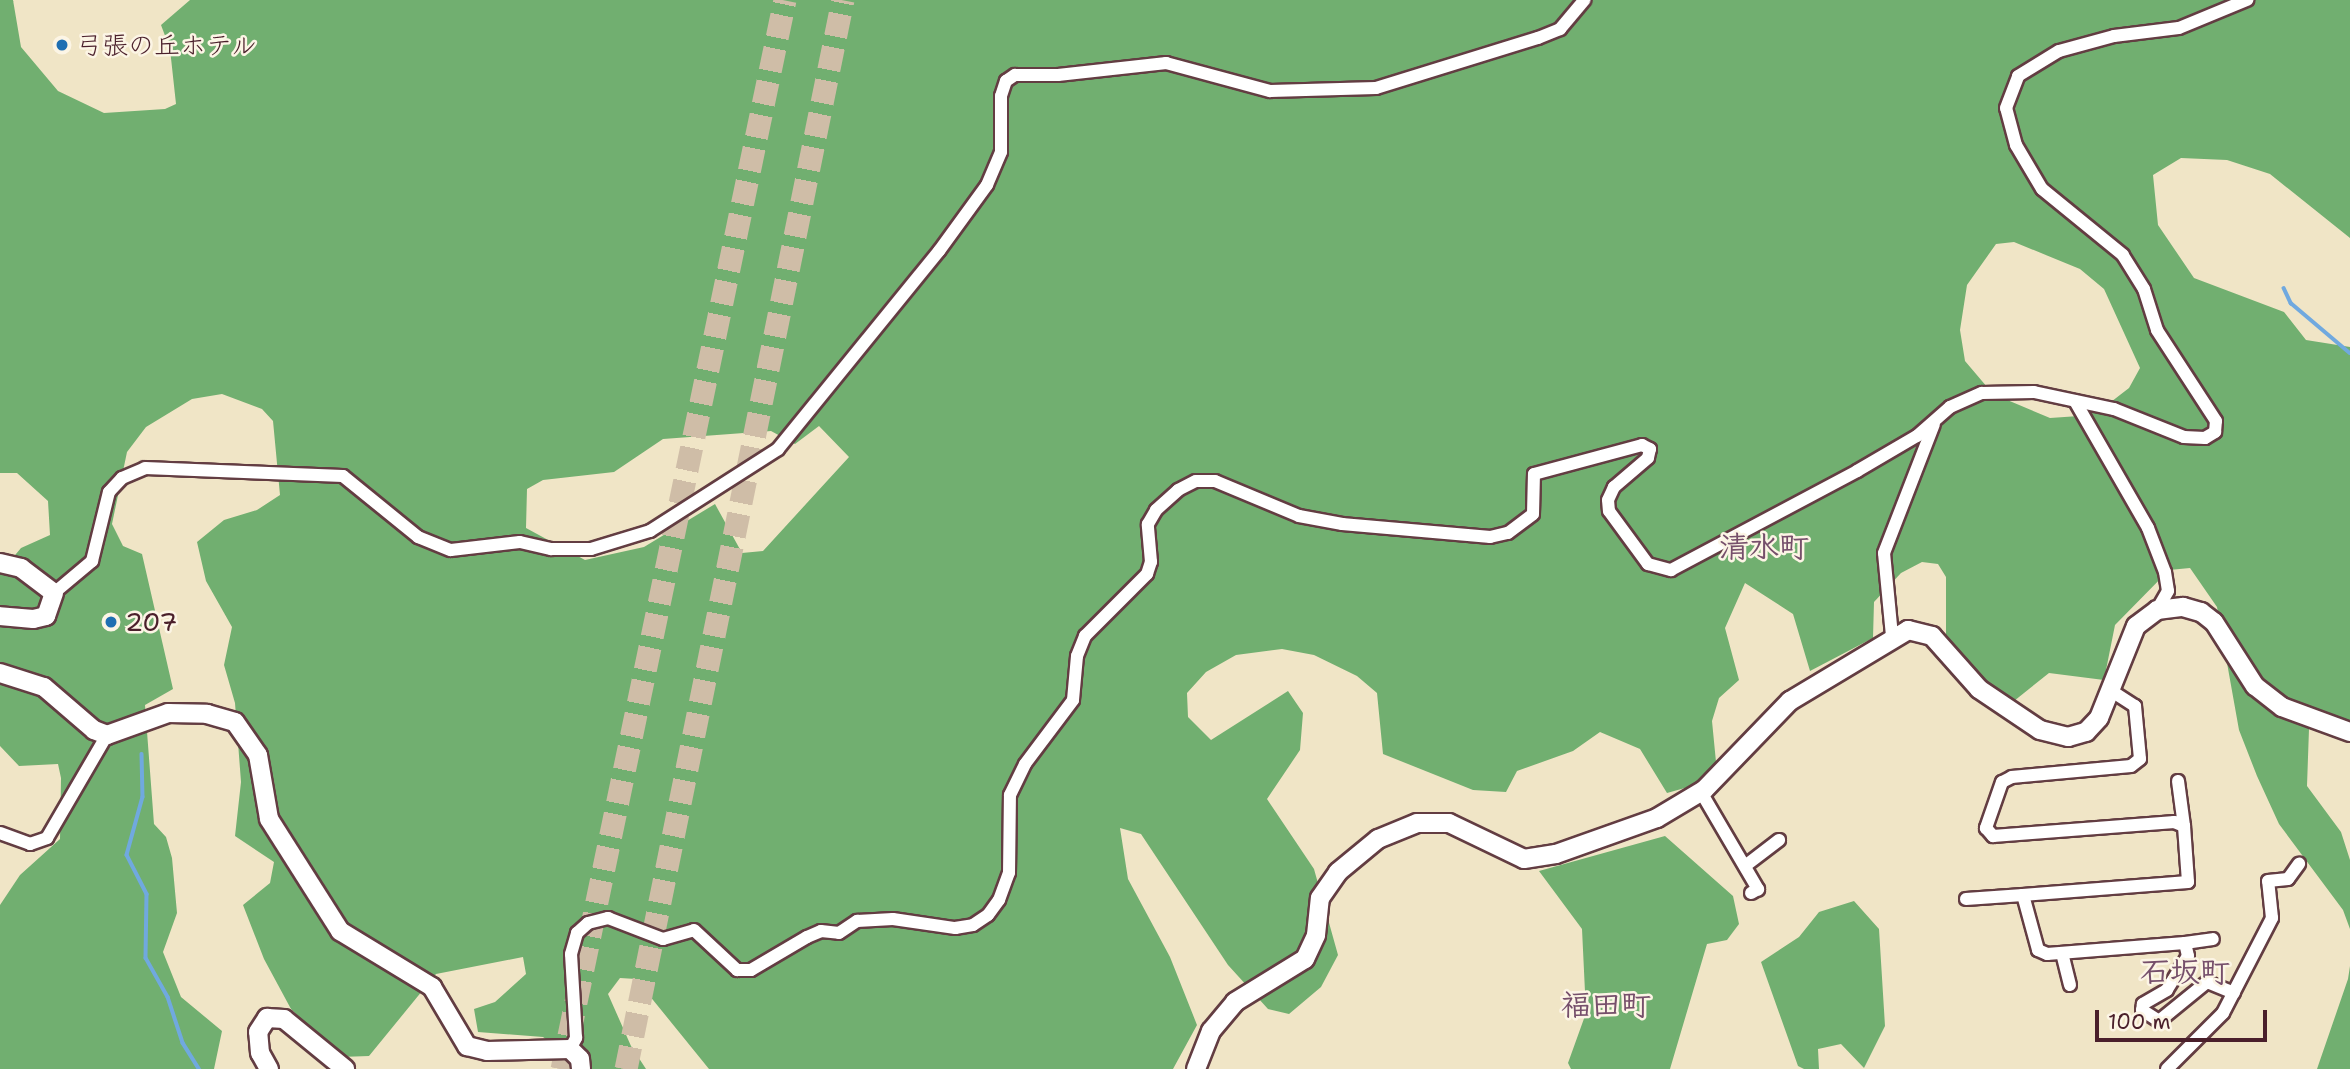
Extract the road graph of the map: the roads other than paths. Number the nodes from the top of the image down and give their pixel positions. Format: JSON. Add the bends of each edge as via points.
{"nodes":[{"id":1,"x":1584,"y":0,"type":"edge"},
{"id":2,"x":2247,"y":0,"type":"edge"},
{"id":3,"x":2075,"y":401,"type":"junction"},
{"id":4,"x":1934,"y":424,"type":"junction"},
{"id":5,"x":0,"y":563,"type":"edge"},
{"id":6,"x":54,"y":593,"type":"junction"},
{"id":7,"x":2157,"y":610,"type":"junction"},
{"id":8,"x":0,"y":616,"type":"edge"},
{"id":9,"x":1892,"y":636,"type":"junction"},
{"id":10,"x":0,"y":673,"type":"edge"},
{"id":11,"x":2110,"y":690,"type":"junction"},
{"id":12,"x":2350,"y":732,"type":"edge"},
{"id":13,"x":107,"y":734,"type":"junction"},
{"id":14,"x":2178,"y":781,"type":"dead end"},
{"id":15,"x":1701,"y":792,"type":"junction"},
{"id":16,"x":2184,"y":826,"type":"junction"},
{"id":17,"x":0,"y":833,"type":"edge"},
{"id":18,"x":1779,"y":840,"type":"dead end"},
{"id":19,"x":2299,"y":864,"type":"dead end"},
{"id":20,"x":1745,"y":866,"type":"junction"},
{"id":21,"x":1751,"y":892,"type":"dead end"},
{"id":22,"x":2023,"y":895,"type":"junction"},
{"id":23,"x":1966,"y":899,"type":"dead end"},
{"id":24,"x":2213,"y":939,"type":"dead end"},
{"id":25,"x":2185,"y":943,"type":"junction"},
{"id":26,"x":2062,"y":953,"type":"junction"},
{"id":27,"x":2070,"y":985,"type":"dead end"},
{"id":28,"x":2234,"y":993,"type":"junction"},
{"id":29,"x":2131,"y":1000,"type":"dead end"},
{"id":30,"x":2143,"y":1007,"type":"junction"},
{"id":31,"x":570,"y":1049,"type":"junction"},
{"id":32,"x":269,"y":1069,"type":"edge"},
{"id":33,"x":345,"y":1069,"type":"edge"},
{"id":34,"x":581,"y":1069,"type":"edge"},
{"id":35,"x":1196,"y":1069,"type":"edge"},
{"id":36,"x":2167,"y":1069,"type":"edge"}],
"edges":[{"from":1,"to":6,"type":"street","via":[[1560,29],[1376,88],[1270,91],[1166,63],[1015,75],[1006,82],[1001,96],[1001,152],[986,185],[828,390],[778,449],[650,531],[591,549],[551,549],[520,542],[451,550],[418,537],[343,477],[145,468],[122,478],[109,492],[92,561]]},
{"from":2,"to":3,"type":"street","via":[[2179,28],[2114,36],[2059,51],[2036,63],[2011,87],[2006,108],[2016,145],[2042,189],[2123,255],[2144,289],[2157,330],[2216,421],[2215,432],[2206,438],[2184,437],[2115,408]]},
{"from":3,"to":4,"type":"street","via":[[2011,390],[1982,393],[1950,407]]},
{"from":3,"to":7,"type":"street","via":[[2148,528],[2168,591]]},
{"from":4,"to":9,"type":"street","via":[[1884,553]]},
{"from":4,"to":31,"type":"street","via":[[1857,471],[1671,570],[1648,564],[1609,511],[1614,487],[1648,458],[1650,449],[1642,445],[1534,474],[1533,514],[1508,533],[1490,537],[1299,516],[1215,481],[1196,481],[1156,510],[1148,524],[1151,562],[1147,574],[1085,636],[1077,656],[1073,700],[1024,764],[1010,795],[1009,873],[988,915],[973,925],[955,928],[893,919],[857,921],[839,933],[821,931],[807,937],[751,970],[737,970],[694,930],[663,939],[608,918],[588,923],[577,933],[571,954],[576,1038]]},
{"from":5,"to":6,"type":"street","via":[[21,568]]},
{"from":6,"to":8,"type":"street","via":[[46,616]]},
{"from":7,"to":11,"type":"street","via":[[2136,626]]},
{"from":7,"to":12,"type":"street","via":[[2171,606],[2201,612],[2214,622],[2255,686],[2282,707]]},
{"from":9,"to":11,"type":"street","via":[[1908,630],[1932,636],[1979,689],[2040,730],[2068,737],[2086,732],[2099,718]]},
{"from":9,"to":15,"type":"street","via":[[1790,701]]},
{"from":10,"to":13,"type":"street","via":[[44,687],[94,730]]},
{"from":11,"to":16,"type":"street","via":[[2135,706],[2140,759],[2132,766],[2012,777],[2002,782],[1986,828],[1993,836],[2174,822]]},
{"from":13,"to":17,"type":"street","via":[[47,838],[30,844]]},
{"from":13,"to":31,"type":"street","via":[[168,713],[207,714],[234,722],[258,755],[269,820],[340,931],[432,987],[467,1046],[487,1051]]},
{"from":14,"to":16,"type":"street"},
{"from":15,"to":20,"type":"street"},
{"from":15,"to":35,"type":"street","via":[[1657,818],[1556,854],[1524,859],[1449,823],[1417,823],[1378,839],[1338,872],[1320,898],[1316,935],[1305,959],[1235,1002],[1211,1031]]},
{"from":16,"to":22,"type":"street","via":[[2188,882]]},
{"from":18,"to":20,"type":"street"},
{"from":19,"to":28,"type":"street","via":[[2288,879],[2268,881],[2273,918]]},
{"from":20,"to":21,"type":"street","via":[[1758,889]]},
{"from":22,"to":23,"type":"street"},
{"from":22,"to":26,"type":"street","via":[[2038,950]]},
{"from":24,"to":25,"type":"street"},
{"from":25,"to":26,"type":"street"},
{"from":25,"to":30,"type":"street","via":[[2188,956],[2167,990]]},
{"from":26,"to":27,"type":"street"},
{"from":28,"to":30,"type":"street","via":[[2207,982],[2159,1021]]},
{"from":28,"to":36,"type":"street","via":[[2223,1013]]},
{"from":29,"to":30,"type":"street"},
{"from":31,"to":34,"type":"street","via":[[580,1059]]},
{"from":32,"to":33,"type":"street","via":[[260,1053],[258,1032],[267,1018],[284,1019]]}]}
